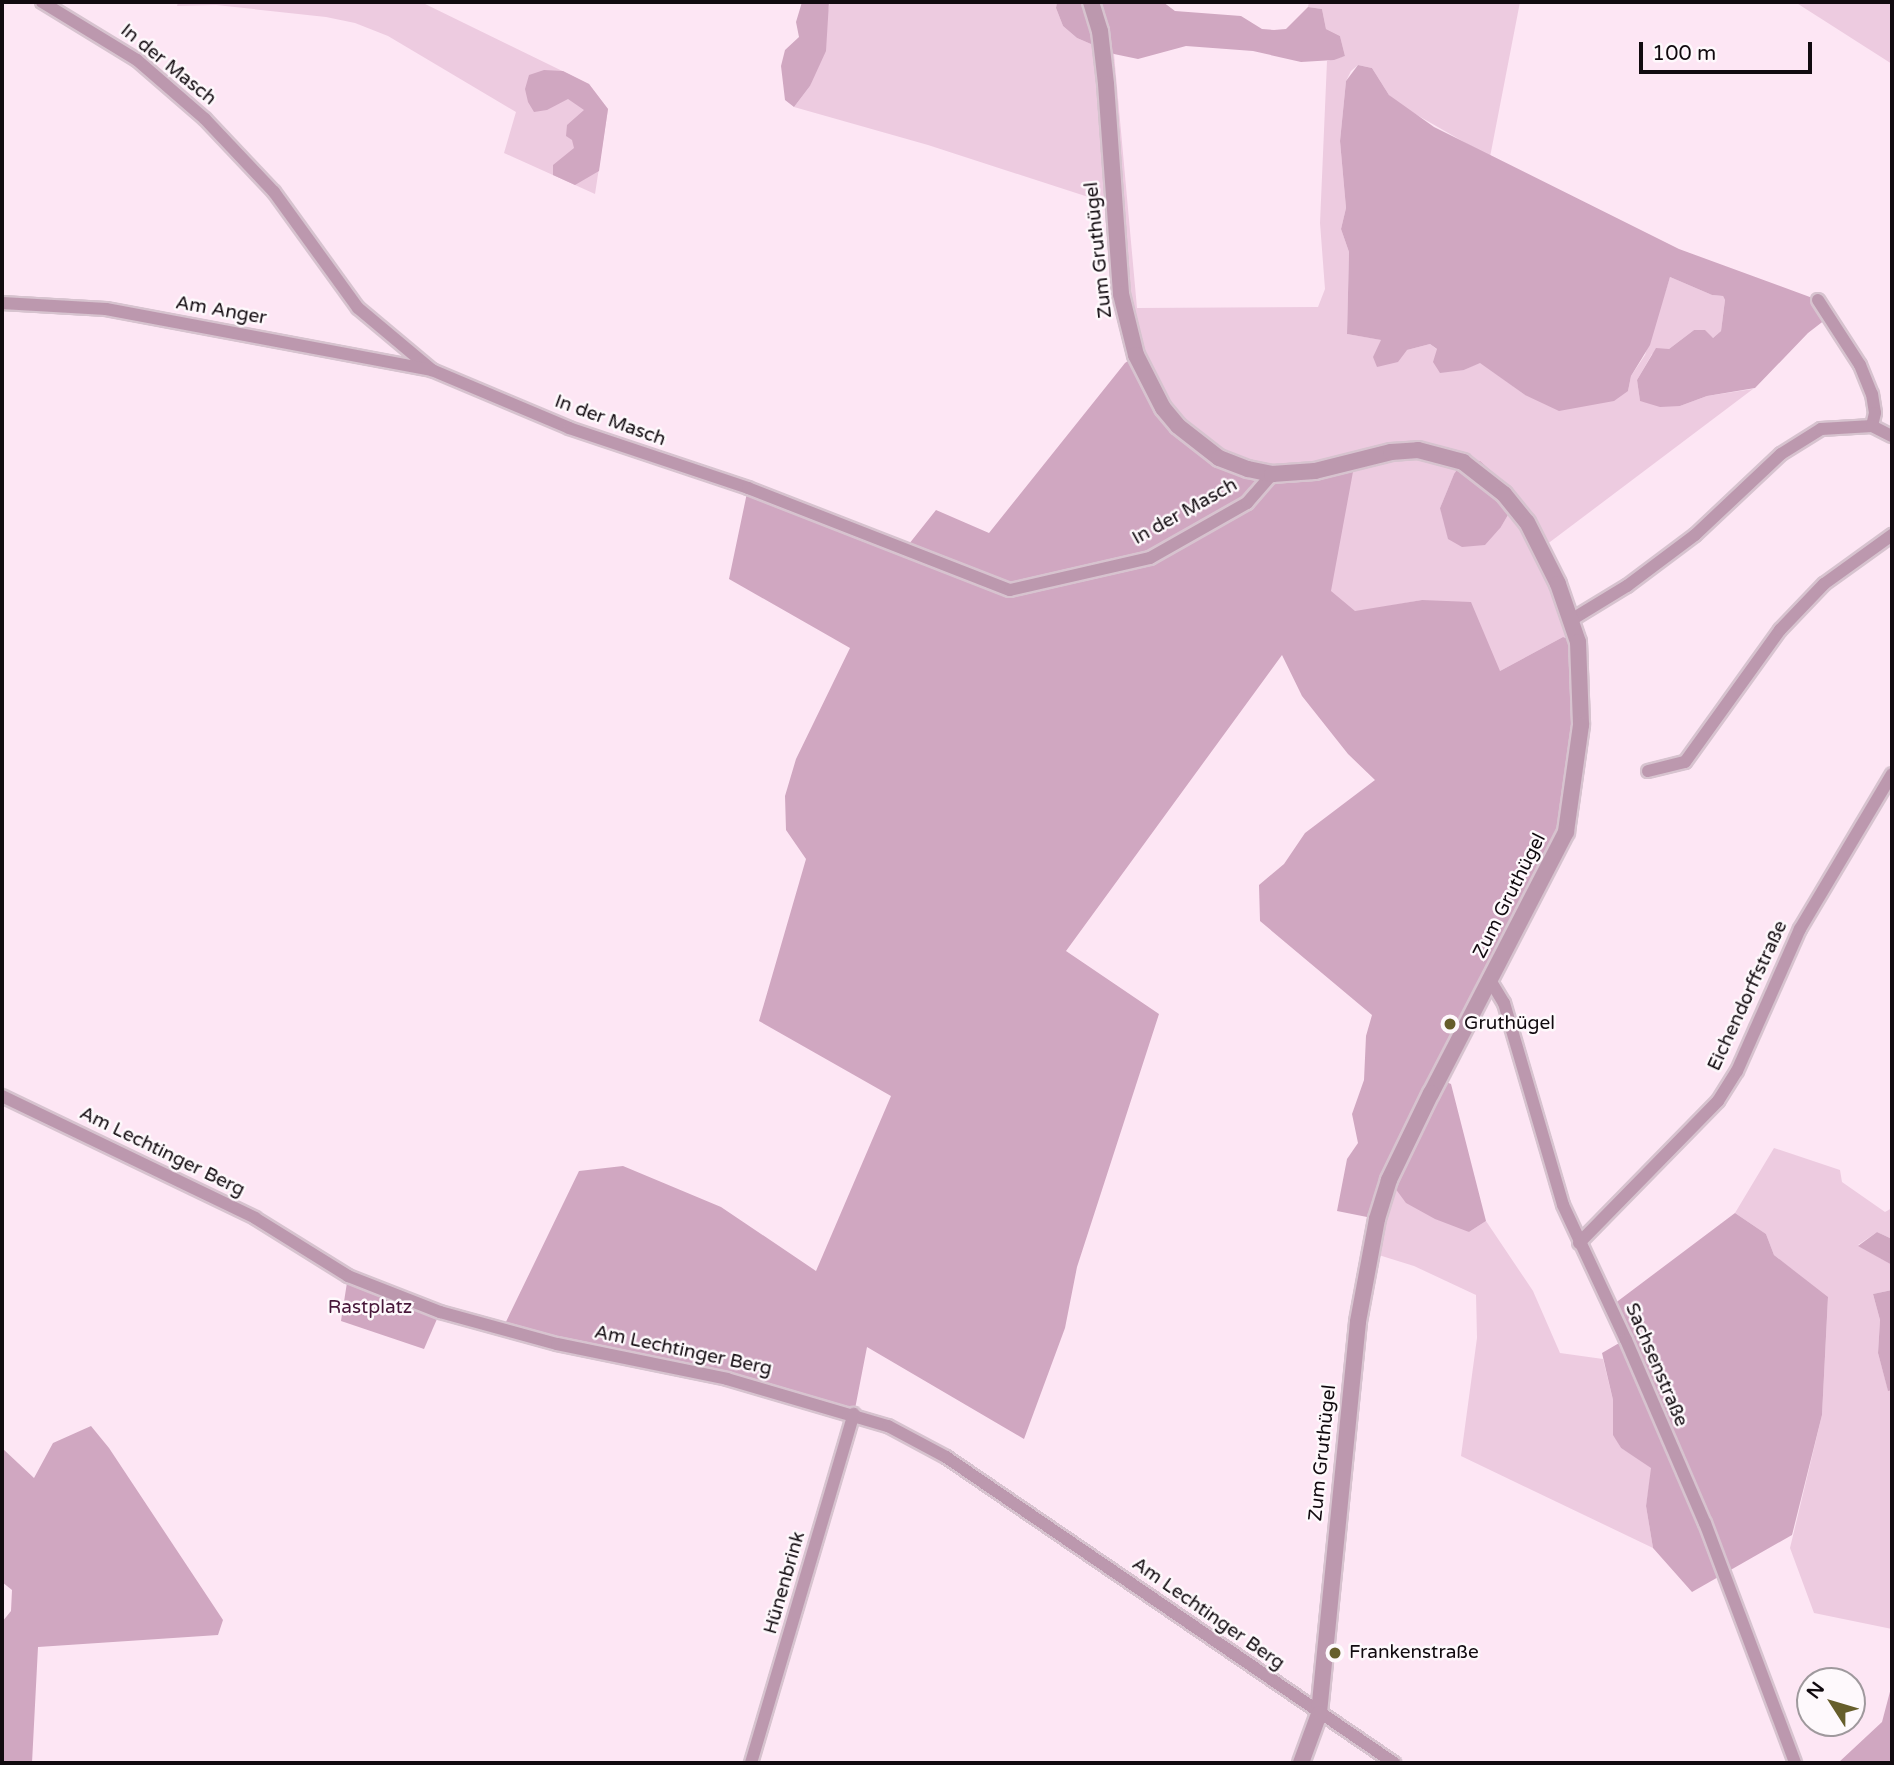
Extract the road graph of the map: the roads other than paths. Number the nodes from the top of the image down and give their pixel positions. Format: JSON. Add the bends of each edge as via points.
{"nodes":[{"id":1,"x":42,"y":2,"type":"edge"},
{"id":2,"x":1091,"y":2,"type":"edge"},
{"id":3,"x":1818,"y":300,"type":"dead end"},
{"id":4,"x":2,"y":303,"type":"edge"},
{"id":5,"x":432,"y":370,"type":"junction"},
{"id":6,"x":1872,"y":426,"type":"junction"},
{"id":7,"x":1892,"y":436,"type":"edge"},
{"id":8,"x":1272,"y":474,"type":"junction"},
{"id":9,"x":1892,"y":534,"type":"edge"},
{"id":10,"x":1571,"y":620,"type":"junction"},
{"id":11,"x":1648,"y":771,"type":"dead end"},
{"id":12,"x":1892,"y":774,"type":"edge"},
{"id":13,"x":1490,"y":980,"type":"junction"},
{"id":14,"x":2,"y":1096,"type":"edge"},
{"id":15,"x":1579,"y":1243,"type":"junction"},
{"id":16,"x":854,"y":1413,"type":"junction"},
{"id":17,"x":1319,"y":1714,"type":"junction"},
{"id":18,"x":751,"y":1763,"type":"edge"},
{"id":19,"x":1301,"y":1763,"type":"edge"},
{"id":20,"x":1394,"y":1763,"type":"edge"},
{"id":21,"x":1795,"y":1763,"type":"edge"}],
"edges":[{"from":1,"to":5,"type":"street","name":"In der Masch","via":[[137,60],[205,119],[274,192],[358,308]]},
{"from":2,"to":8,"type":"street","name":"Zum Gruthügel","via":[[1100,31],[1106,84],[1121,294],[1136,355],[1163,408],[1197,443],[1219,458]]},
{"from":3,"to":6,"type":"street","via":[[1860,365],[1872,394]]},
{"from":4,"to":5,"type":"street","name":"Am Anger","via":[[106,309]]},
{"from":5,"to":8,"type":"street","name":"In der Masch","via":[[569,428],[748,488],[1010,590],[1150,558],[1247,503]]},
{"from":6,"to":7,"type":"street"},
{"from":6,"to":10,"type":"street","via":[[1821,429],[1781,454],[1695,535],[1627,586]]},
{"from":8,"to":10,"type":"street","name":"Zum Gruthügel","via":[[1315,471],[1418,450],[1463,462],[1504,494],[1527,522]]},
{"from":9,"to":11,"type":"street","via":[[1824,584],[1780,630],[1685,762]]},
{"from":10,"to":13,"type":"street","name":"Zum Gruthügel","via":[[1582,683],[1566,832]]},
{"from":12,"to":15,"type":"street","name":"Eichendorffstraße","via":[[1800,929],[1737,1071],[1718,1101]]},
{"from":13,"to":15,"type":"street","name":"Sachsenstraße","via":[[1504,1003],[1563,1205]]},
{"from":13,"to":17,"type":"street","name":"Zum Gruthügel","via":[[1389,1180],[1377,1219],[1358,1322]]},
{"from":14,"to":16,"type":"street","name":"Am Lechtinger Berg","via":[[255,1218],[348,1276],[440,1312]]},
{"from":15,"to":21,"type":"street","name":"Sachsenstraße","via":[[1705,1523]]},
{"from":16,"to":17,"type":"street","name":"Am Lechtinger Berg","via":[[946,1457]]},
{"from":16,"to":18,"type":"street","name":"Hünenbrink"},
{"from":17,"to":19,"type":"street","name":"Zum Gruthügel"},
{"from":17,"to":20,"type":"street"}]}
